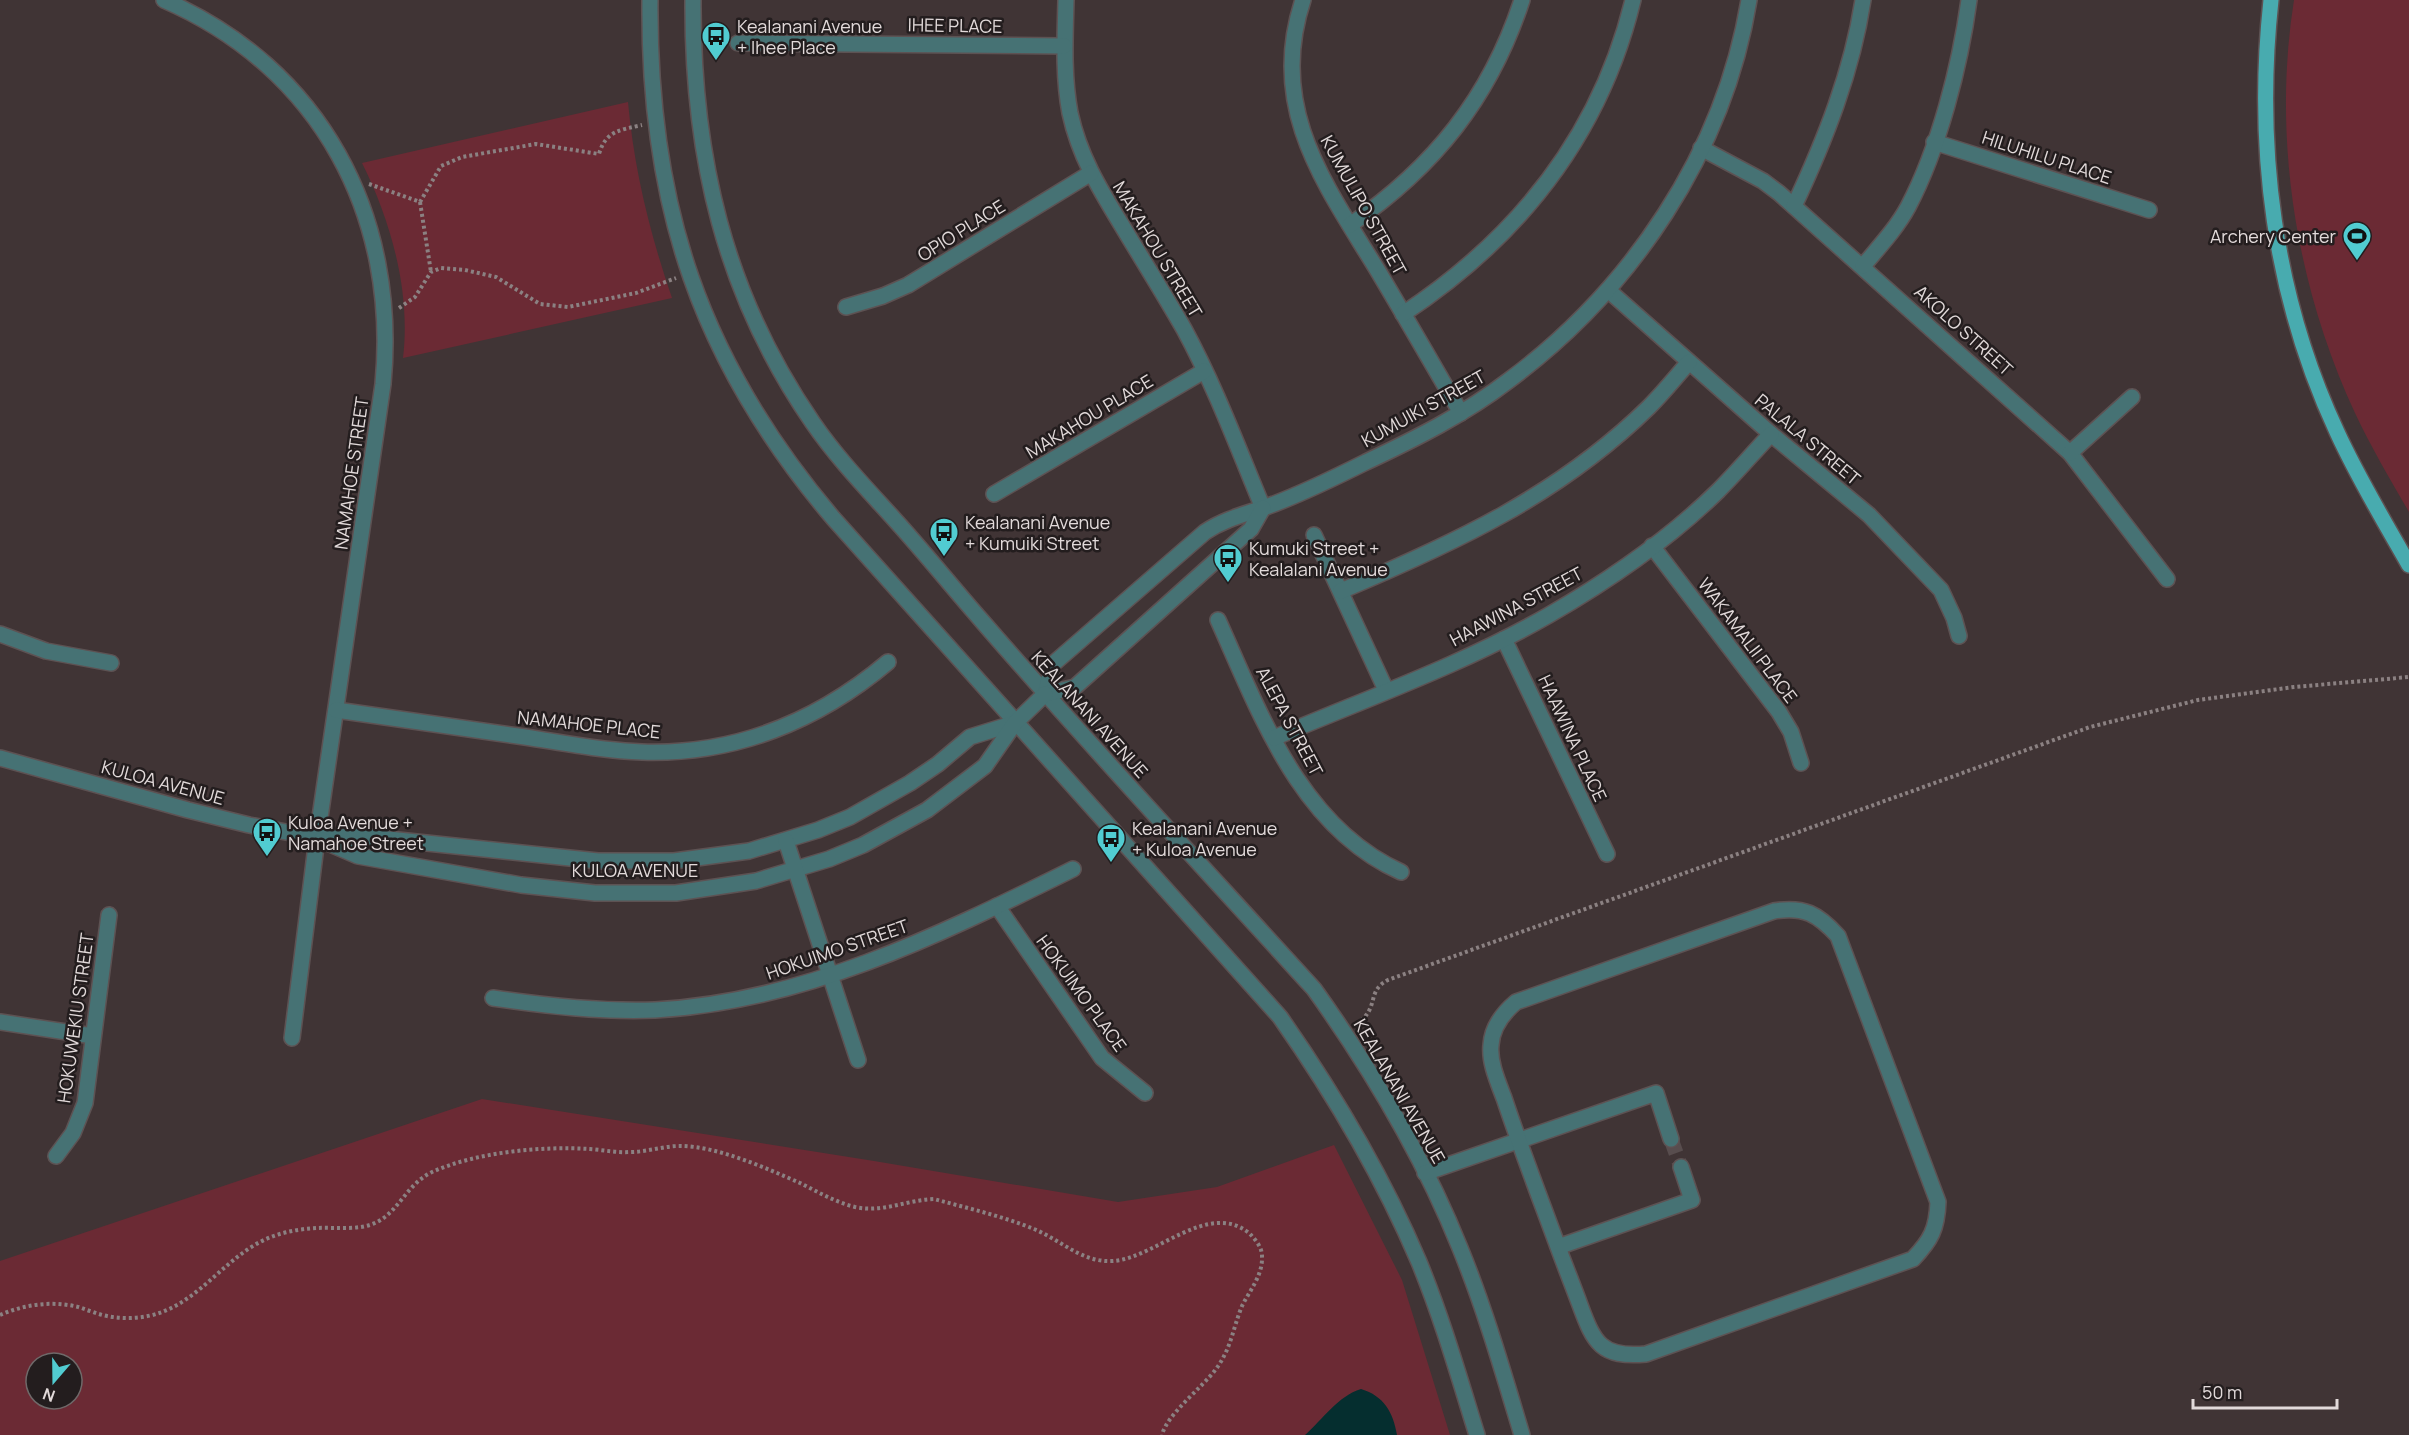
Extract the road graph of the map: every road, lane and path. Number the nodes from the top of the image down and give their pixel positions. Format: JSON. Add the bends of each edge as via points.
{"nodes":[{"id":1,"x":164,"y":0,"type":"edge"},
{"id":2,"x":650,"y":0,"type":"edge"},
{"id":3,"x":693,"y":0,"type":"edge"},
{"id":4,"x":1066,"y":0,"type":"edge"},
{"id":5,"x":1303,"y":0,"type":"edge"},
{"id":6,"x":1522,"y":0,"type":"edge"},
{"id":7,"x":1633,"y":0,"type":"edge"},
{"id":8,"x":1749,"y":0,"type":"edge"},
{"id":9,"x":1863,"y":0,"type":"edge"},
{"id":10,"x":1970,"y":0,"type":"edge"},
{"id":11,"x":2271,"y":0,"type":"edge"},
{"id":12,"x":738,"y":43,"type":"dead end"},
{"id":13,"x":1064,"y":46,"type":"junction"},
{"id":14,"x":654,"y":122,"type":"junction"},
{"id":15,"x":1934,"y":142,"type":"junction"},
{"id":16,"x":1701,"y":148,"type":"junction"},
{"id":17,"x":1091,"y":173,"type":"junction"},
{"id":18,"x":356,"y":189,"type":"junction"},
{"id":19,"x":420,"y":202,"type":"junction"},
{"id":20,"x":1794,"y":206,"type":"junction"},
{"id":21,"x":2149,"y":210,"type":"dead end"},
{"id":22,"x":1350,"y":225,"type":"junction"},
{"id":23,"x":1863,"y":266,"type":"junction"},
{"id":24,"x":431,"y":272,"type":"junction"},
{"id":25,"x":689,"y":274,"type":"junction"},
{"id":26,"x":1608,"y":290,"type":"junction"},
{"id":27,"x":846,"y":307,"type":"dead end"},
{"id":28,"x":1403,"y":314,"type":"junction"},
{"id":29,"x":386,"y":318,"type":"junction"},
{"id":30,"x":1689,"y":362,"type":"junction"},
{"id":31,"x":1204,"y":371,"type":"junction"},
{"id":32,"x":2132,"y":397,"type":"dead end"},
{"id":33,"x":1461,"y":413,"type":"junction"},
{"id":34,"x":1771,"y":435,"type":"junction"},
{"id":35,"x":2070,"y":453,"type":"junction"},
{"id":36,"x":994,"y":494,"type":"dead end"},
{"id":37,"x":1263,"y":508,"type":"junction"},
{"id":38,"x":1314,"y":535,"type":"dead end"},
{"id":39,"x":1652,"y":546,"type":"junction"},
{"id":40,"x":2409,"y":565,"type":"edge"},
{"id":41,"x":2167,"y":579,"type":"dead end"},
{"id":42,"x":1341,"y":591,"type":"junction"},
{"id":43,"x":1218,"y":620,"type":"dead end"},
{"id":44,"x":0,"y":634,"type":"edge"},
{"id":45,"x":1959,"y":636,"type":"dead end"},
{"id":46,"x":1504,"y":639,"type":"junction"},
{"id":47,"x":888,"y":662,"type":"dead end"},
{"id":48,"x":111,"y":663,"type":"dead end"},
{"id":49,"x":2409,"y":676,"type":"edge"},
{"id":50,"x":1386,"y":690,"type":"junction"},
{"id":51,"x":1045,"y":694,"type":"junction"},
{"id":52,"x":336,"y":710,"type":"junction"},
{"id":53,"x":1015,"y":723,"type":"junction"},
{"id":54,"x":1274,"y":738,"type":"junction"},
{"id":55,"x":0,"y":758,"type":"edge"},
{"id":56,"x":1801,"y":763,"type":"dead end"},
{"id":57,"x":317,"y":838,"type":"junction"},
{"id":58,"x":786,"y":841,"type":"junction"},
{"id":59,"x":1607,"y":854,"type":"dead end"},
{"id":60,"x":1073,"y":869,"type":"dead end"},
{"id":61,"x":795,"y":871,"type":"junction"},
{"id":62,"x":1401,"y":872,"type":"dead end"},
{"id":63,"x":997,"y":906,"type":"junction"},
{"id":64,"x":109,"y":915,"type":"dead end"},
{"id":65,"x":829,"y":976,"type":"junction"},
{"id":66,"x":493,"y":998,"type":"dead end"},
{"id":67,"x":0,"y":1022,"type":"edge"},
{"id":68,"x":1344,"y":1032,"type":"junction"},
{"id":69,"x":93,"y":1036,"type":"junction"},
{"id":70,"x":292,"y":1038,"type":"dead end"},
{"id":71,"x":858,"y":1060,"type":"dead end"},
{"id":72,"x":1145,"y":1093,"type":"dead end"},
{"id":73,"x":1671,"y":1139,"type":"tunnel mouth"},
{"id":74,"x":1518,"y":1141,"type":"junction"},
{"id":75,"x":56,"y":1156,"type":"dead end"},
{"id":76,"x":1681,"y":1167,"type":"tunnel mouth"},
{"id":77,"x":1425,"y":1173,"type":"junction"},
{"id":78,"x":1558,"y":1247,"type":"junction"},
{"id":79,"x":0,"y":1315,"type":"edge"},
{"id":80,"x":1162,"y":1435,"type":"edge"},
{"id":81,"x":1477,"y":1435,"type":"edge"},
{"id":82,"x":1522,"y":1435,"type":"edge"}],
"edges":[{"from":1,"to":18,"type":"street","name":"NAMAHOE STREET","via":[[210,23],[284,82],[324,131]]},
{"from":2,"to":14,"type":"street"},
{"from":3,"to":51,"type":"street","name":"KEALANANI AVENUE","via":[[696,106],[711,193],[736,275],[770,352],[839,457]]},
{"from":4,"to":13,"type":"street","name":"MAKAHOU STREET"},
{"from":5,"to":22,"type":"street","name":"KUMULIPO STREET","via":[[1293,62],[1294,98],[1315,166]]},
{"from":6,"to":22,"type":"street","via":[[1489,78],[1447,140],[1402,187]]},
{"from":7,"to":28,"type":"street","via":[[1601,93],[1580,135],[1548,182],[1492,244],[1434,294]]},
{"from":8,"to":16,"type":"street","name":"KUMUIKI STREET","via":[[1727,85]]},
{"from":9,"to":20,"type":"street","via":[[1843,85]]},
{"from":10,"to":15,"type":"street","via":[[1952,84]]},
{"from":11,"to":40,"type":"main road","via":[[2264,88],[2265,135],[2272,212],[2288,291],[2305,353],[2337,432]]},
{"from":12,"to":13,"type":"street","name":"IHEE PLACE"},
{"from":13,"to":17,"type":"street","name":"MAKAHOU STREET","via":[[1071,114]]},
{"from":14,"to":19,"type":"path","via":[[616,132],[603,141],[599,154],[536,144],[462,157],[441,166]]},
{"from":14,"to":25,"type":"street","via":[[669,203]]},
{"from":15,"to":21,"type":"street","name":"HILUHILU PLACE"},
{"from":15,"to":23,"type":"street","via":[[1907,207]]},
{"from":16,"to":20,"type":"street","name":"AKOLO STREET","via":[[1763,181]]},
{"from":16,"to":26,"type":"street","name":"KUMUIKI STREET","via":[[1653,234]]},
{"from":17,"to":27,"type":"street","name":"OPIO PLACE","via":[[908,285]]},
{"from":17,"to":31,"type":"street","name":"MAKAHOU STREET"},
{"from":18,"to":19,"type":"path","via":[[366,182]]},
{"from":18,"to":29,"type":"street","name":"NAMAHOE STREET","via":[[377,252]]},
{"from":19,"to":24,"type":"path"},
{"from":20,"to":23,"type":"street","name":"AKOLO STREET"},
{"from":22,"to":28,"type":"street","name":"KUMULIPO STREET"},
{"from":23,"to":35,"type":"street","name":"AKOLO STREET"},
{"from":24,"to":25,"type":"path","via":[[441,268],[496,277],[540,304],[567,307],[636,293]]},
{"from":24,"to":29,"type":"path","via":[[415,297]]},
{"from":25,"to":53,"type":"street","via":[[731,372],[778,448],[833,519]]},
{"from":26,"to":30,"type":"street","name":"PALALA STREET"},
{"from":26,"to":33,"type":"street","name":"KUMUIKI STREET","via":[[1540,357]]},
{"from":28,"to":33,"type":"street","name":"KUMULIPO STREET"},
{"from":29,"to":52,"type":"street","name":"NAMAHOE STREET","via":[[383,384]]},
{"from":30,"to":34,"type":"street","name":"PALALA STREET"},
{"from":30,"to":42,"type":"street","via":[[1624,429],[1537,494],[1431,553]]},
{"from":31,"to":36,"type":"street","name":"MAKAHOU PLACE"},
{"from":31,"to":37,"type":"street","name":"MAKAHOU STREET"},
{"from":32,"to":35,"type":"street"},
{"from":33,"to":37,"type":"street","name":"KUMUIKI STREET","via":[[1366,462]]},
{"from":34,"to":39,"type":"street","name":"HAAWINA STREET","via":[[1717,491]]},
{"from":34,"to":45,"type":"street","name":"PALALA STREET","via":[[1869,514],[1933,580],[1947,601]]},
{"from":35,"to":41,"type":"street","name":"AKOLO STREET"},
{"from":37,"to":51,"type":"street","via":[[1251,529],[1075,687]]},
{"from":37,"to":51,"type":"street","name":"KUMUIKI STREET","via":[[1225,520],[1205,532],[1053,664]]},
{"from":38,"to":42,"type":"street"},
{"from":39,"to":46,"type":"street","name":"HAAWINA STREET","via":[[1583,594]]},
{"from":39,"to":56,"type":"street","name":"WAKAMALII PLACE","via":[[1779,712],[1791,732]]},
{"from":42,"to":50,"type":"street"},
{"from":43,"to":54,"type":"street","name":"ALEPA STREET"},
{"from":44,"to":48,"type":"street","via":[[46,651]]},
{"from":46,"to":50,"type":"street","name":"HAAWINA STREET"},
{"from":46,"to":59,"type":"street","name":"HAAWINA PLACE"},
{"from":47,"to":52,"type":"street","name":"NAMAHOE PLACE","via":[[812,715],[755,738],[669,753],[612,750]]},
{"from":49,"to":68,"type":"path","via":[[2198,700],[2090,727],[1388,980],[1375,991],[1368,1015]]},
{"from":50,"to":54,"type":"street","name":"HAAWINA STREET"},
{"from":51,"to":53,"type":"street","name":"KULOA AVENUE"},
{"from":51,"to":68,"type":"street","name":"KEALANANI AVENUE","via":[[1314,989]]},
{"from":52,"to":57,"type":"street","name":"NAMAHOE STREET"},
{"from":53,"to":58,"type":"street","name":"KULOA AVENUE","via":[[969,737],[938,764],[880,801]]},
{"from":53,"to":61,"type":"street","name":"KULOA AVENUE","via":[[985,766],[927,810],[863,845]]},
{"from":53,"to":81,"type":"street","via":[[1280,1017],[1332,1093],[1378,1174],[1419,1263]]},
{"from":54,"to":62,"type":"street","name":"ALEPA STREET","via":[[1312,800],[1356,846]]},
{"from":55,"to":57,"type":"street","name":"KULOA AVENUE","via":[[188,810]]},
{"from":57,"to":58,"type":"street","name":"KULOA AVENUE","via":[[360,836],[636,862],[711,858]]},
{"from":57,"to":61,"type":"street","name":"KULOA AVENUE","via":[[357,856],[595,893],[706,890]]},
{"from":57,"to":70,"type":"street","name":"NAMAHOE STREET"},
{"from":58,"to":61,"type":"street"},
{"from":60,"to":63,"type":"street","name":"HOKUIMO STREET"},
{"from":61,"to":65,"type":"street"},
{"from":63,"to":65,"type":"street","name":"HOKUIMO STREET","via":[[891,954]]},
{"from":63,"to":72,"type":"street","name":"HOKUIMO PLACE","via":[[1102,1058]]},
{"from":64,"to":69,"type":"street","name":"HOKUWEKIU STREET"},
{"from":65,"to":66,"type":"street","name":"HOKUIMO STREET","via":[[737,1000],[656,1010],[570,1008]]},
{"from":65,"to":71,"type":"street"},
{"from":67,"to":69,"type":"street"},
{"from":68,"to":77,"type":"street","name":"KEALANANI AVENUE"},
{"from":69,"to":75,"type":"street","name":"HOKUWEKIU STREET","via":[[82,1110],[73,1133]]},
{"from":73,"to":74,"type":"street","via":[[1656,1094]]},
{"from":74,"to":77,"type":"street"},
{"from":74,"to":78,"type":"street"},
{"from":74,"to":78,"type":"street","via":[[1492,1063],[1490,1045],[1505,1011],[1516,1002],[1792,908],[1823,920],[1838,936],[1938,1202],[1937,1224],[1927,1245],[1912,1259],[1646,1354],[1625,1356],[1592,1337]]},
{"from":76,"to":78,"type":"street","via":[[1692,1200]]},
{"from":77,"to":82,"type":"street","name":"KEALANANI AVENUE","via":[[1478,1294]]},
{"from":79,"to":80,"type":"path","via":[[37,1304],[73,1305],[112,1317],[160,1313],[189,1297],[262,1241],[288,1231],[376,1223],[419,1179],[453,1164],[512,1152],[632,1152],[682,1146],[727,1155],[834,1201],[873,1210],[934,1199],[1037,1230],[1098,1261],[1134,1257],[1204,1226],[1224,1222],[1237,1226],[1254,1239],[1262,1254],[1257,1279],[1224,1358],[1173,1415]]}]}
